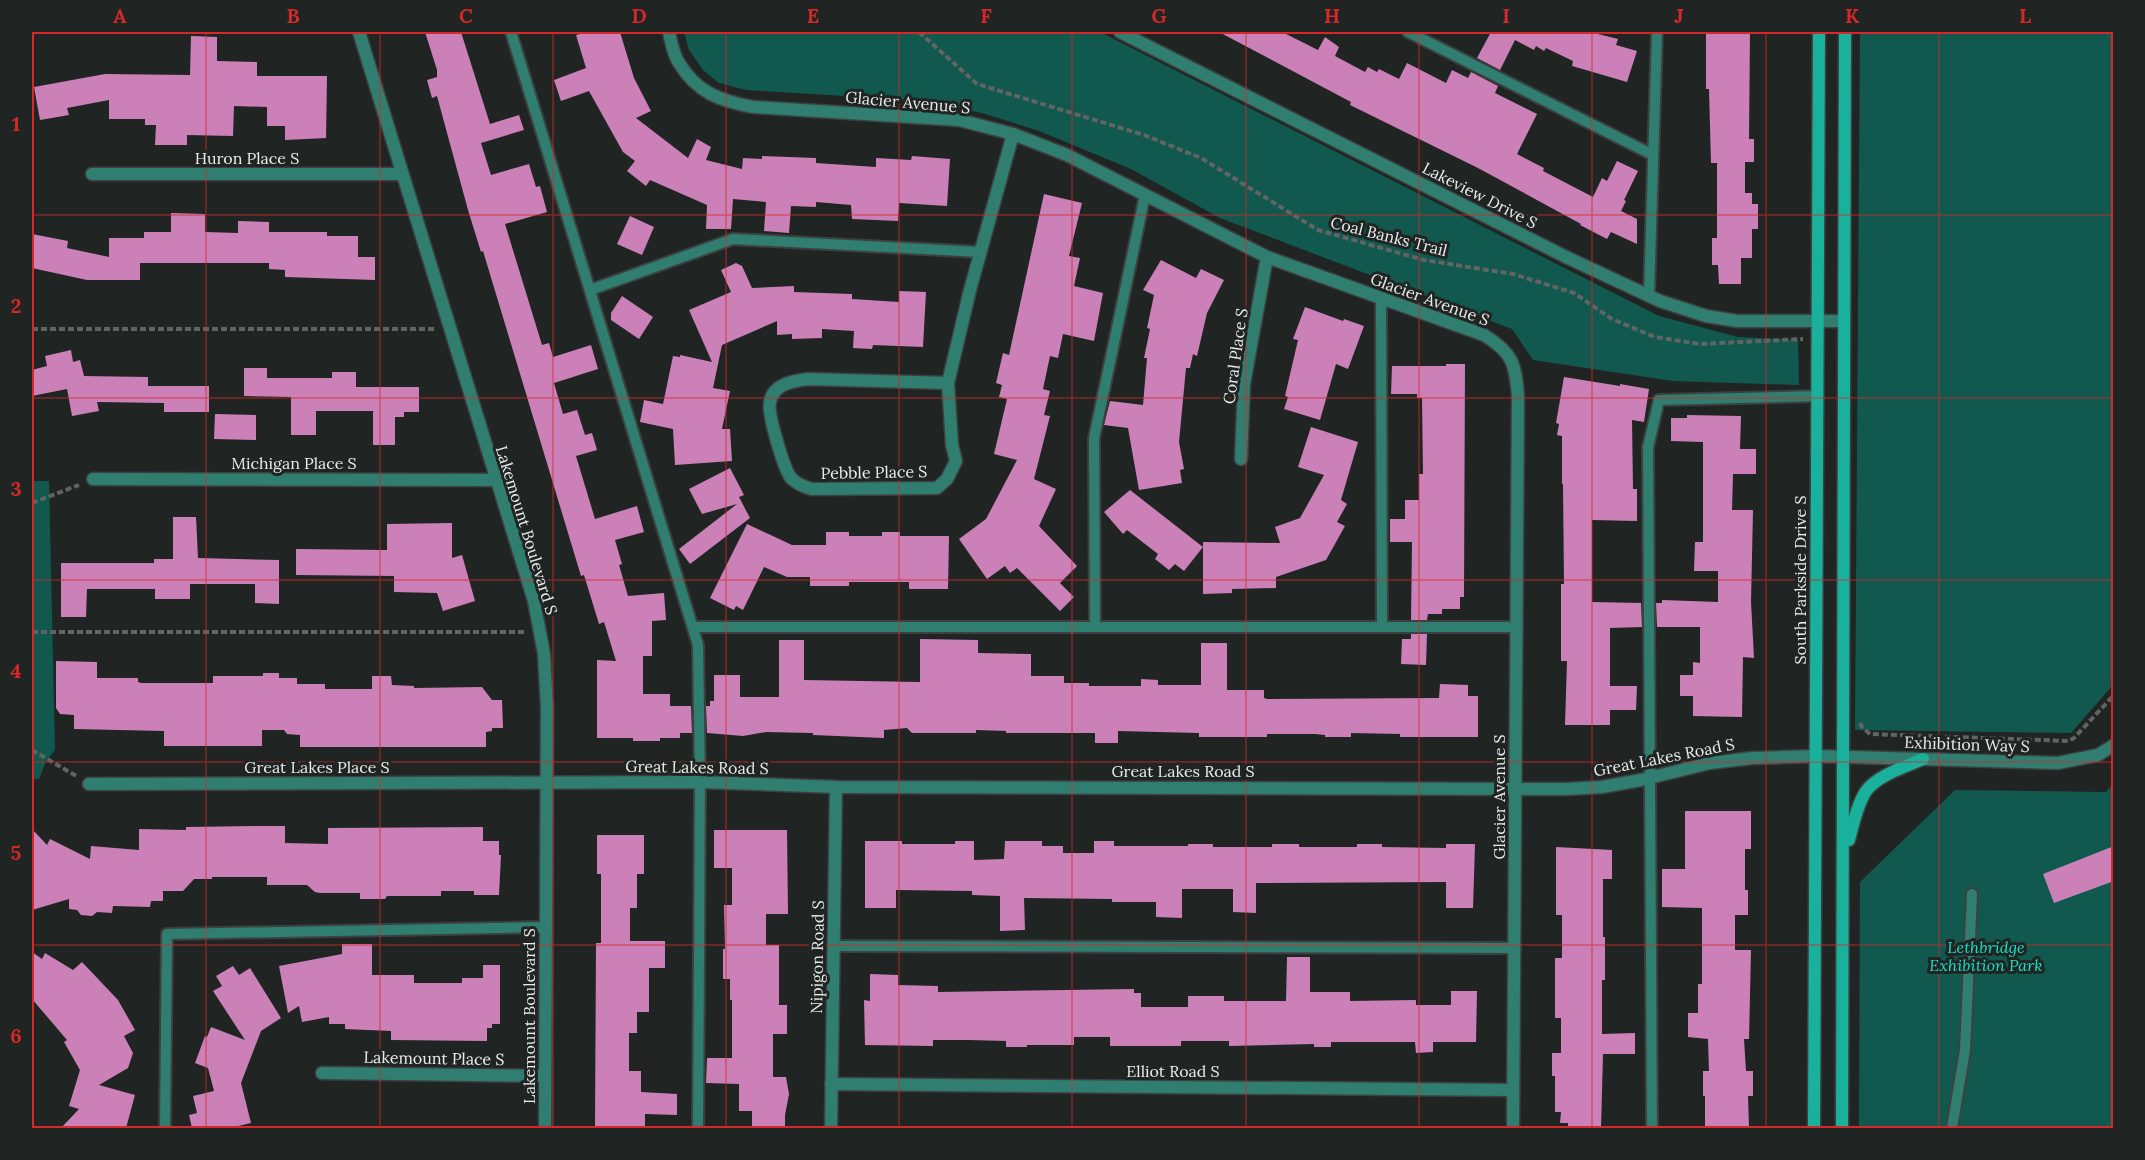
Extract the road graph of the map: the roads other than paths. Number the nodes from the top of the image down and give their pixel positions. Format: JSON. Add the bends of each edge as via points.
{"nodes":[{"id":1,"x":359,"y":32,"type":"edge"},
{"id":2,"x":511,"y":32,"type":"edge"},
{"id":3,"x":669,"y":32,"type":"edge"},
{"id":4,"x":1120,"y":32,"type":"edge"},
{"id":5,"x":1408,"y":32,"type":"edge"},
{"id":6,"x":1657,"y":32,"type":"edge"},
{"id":7,"x":1819,"y":32,"type":"edge"},
{"id":8,"x":1845,"y":32,"type":"edge"},
{"id":9,"x":1013,"y":134,"type":"junction"},
{"id":10,"x":1653,"y":155,"type":"junction"},
{"id":11,"x":92,"y":174,"type":"dead end"},
{"id":12,"x":402,"y":174,"type":"junction"},
{"id":13,"x":1145,"y":195,"type":"junction"},
{"id":14,"x":981,"y":252,"type":"junction"},
{"id":15,"x":1267,"y":257,"type":"junction"},
{"id":16,"x":590,"y":290,"type":"junction"},
{"id":17,"x":1649,"y":296,"type":"junction"},
{"id":18,"x":1381,"y":298,"type":"junction"},
{"id":19,"x":1817,"y":321,"type":"junction"},
{"id":20,"x":1844,"y":321,"type":"junction"},
{"id":21,"x":948,"y":383,"type":"junction"},
{"id":22,"x":1817,"y":396,"type":"junction"},
{"id":23,"x":1241,"y":459,"type":"dead end"},
{"id":24,"x":93,"y":479,"type":"road end"},
{"id":25,"x":495,"y":480,"type":"junction"},
{"id":26,"x":693,"y":627,"type":"junction"},
{"id":27,"x":1095,"y":627,"type":"junction"},
{"id":28,"x":1382,"y":627,"type":"junction"},
{"id":29,"x":1517,"y":627,"type":"junction"},
{"id":30,"x":2114,"y":745,"type":"edge"},
{"id":31,"x":1816,"y":756,"type":"junction"},
{"id":32,"x":1844,"y":756,"type":"junction"},
{"id":33,"x":1923,"y":759,"type":"junction"},
{"id":34,"x":1651,"y":778,"type":"junction"},
{"id":35,"x":700,"y":782,"type":"junction"},
{"id":36,"x":89,"y":784,"type":"road end"},
{"id":37,"x":546,"y":784,"type":"junction"},
{"id":38,"x":836,"y":787,"type":"junction"},
{"id":39,"x":1516,"y":789,"type":"junction"},
{"id":40,"x":1844,"y":859,"type":"junction"},
{"id":41,"x":1972,"y":894,"type":"dead end"},
{"id":42,"x":546,"y":927,"type":"junction"},
{"id":43,"x":834,"y":946,"type":"junction"},
{"id":44,"x":1515,"y":948,"type":"junction"},
{"id":45,"x":322,"y":1073,"type":"dead end"},
{"id":46,"x":545,"y":1076,"type":"junction"},
{"id":47,"x":831,"y":1084,"type":"junction"},
{"id":48,"x":1513,"y":1090,"type":"junction"},
{"id":49,"x":165,"y":1128,"type":"edge"},
{"id":50,"x":546,"y":1128,"type":"edge"},
{"id":51,"x":698,"y":1128,"type":"edge"},
{"id":52,"x":831,"y":1128,"type":"edge"},
{"id":53,"x":1513,"y":1128,"type":"edge"},
{"id":54,"x":1652,"y":1128,"type":"edge"},
{"id":55,"x":1814,"y":1128,"type":"edge"},
{"id":56,"x":1842,"y":1128,"type":"edge"},
{"id":57,"x":1952,"y":1128,"type":"edge"}],
"edges":[{"from":1,"to":12,"type":"street","name":"Lakemount Boulevard S"},
{"from":2,"to":16,"type":"lane"},
{"from":3,"to":9,"type":"street","name":"Glacier Avenue S","via":[[678,62],[697,87],[726,102],[959,120]]},
{"from":4,"to":17,"type":"street","name":"Lakeview Drive S"},
{"from":5,"to":10,"type":"lane"},
{"from":6,"to":10,"type":"lane"},
{"from":7,"to":19,"type":"main road","name":"South Parkside Drive S"},
{"from":8,"to":20,"type":"main road"},
{"from":9,"to":13,"type":"street","name":"Glacier Avenue S","via":[[1067,155]]},
{"from":9,"to":14,"type":"street","name":"Pebble Place S"},
{"from":10,"to":17,"type":"lane"},
{"from":11,"to":12,"type":"street","name":"Huron Place S"},
{"from":12,"to":25,"type":"street","name":"Lakemount Boulevard S"},
{"from":13,"to":15,"type":"street","name":"Glacier Avenue S"},
{"from":13,"to":27,"type":"lane","via":[[1094,438]]},
{"from":14,"to":16,"type":"lane","via":[[733,239]]},
{"from":14,"to":21,"type":"street","name":"Pebble Place S"},
{"from":15,"to":18,"type":"street","name":"Glacier Avenue S"},
{"from":15,"to":23,"type":"street","name":"Coral Place S","via":[[1244,384]]},
{"from":16,"to":26,"type":"lane"},
{"from":17,"to":19,"type":"street","name":"Lakeview Drive S","via":[[1706,316],[1737,321]]},
{"from":18,"to":28,"type":"lane"},
{"from":18,"to":29,"type":"street","name":"Glacier Avenue S","via":[[1484,335],[1503,347],[1516,368]]},
{"from":19,"to":20,"type":"street","name":"Lakeview Drive S"},
{"from":19,"to":22,"type":"main road","name":"South Parkside Drive S"},
{"from":20,"to":32,"type":"main road"},
{"from":21,"to":21,"type":"street","name":"Pebble Place S","via":[[956,461],[937,488],[812,489],[791,477],[770,417],[770,400],[778,389],[808,379]]},
{"from":22,"to":31,"type":"main road","name":"South Parkside Drive S"},
{"from":22,"to":34,"type":"lane","via":[[1659,400],[1648,447]]},
{"from":24,"to":25,"type":"street","name":"Michigan Place S"},
{"from":25,"to":37,"type":"street","name":"Lakemount Boulevard S","via":[[534,601],[544,654]]},
{"from":26,"to":27,"type":"lane"},
{"from":26,"to":35,"type":"lane","via":[[698,645]]},
{"from":27,"to":28,"type":"lane"},
{"from":28,"to":29,"type":"lane"},
{"from":29,"to":39,"type":"street","name":"Glacier Avenue S"},
{"from":30,"to":33,"type":"street","name":"Exhibition Way S","via":[[2097,755],[2058,763]]},
{"from":31,"to":32,"type":"street","name":"Exhibition Way S"},
{"from":31,"to":34,"type":"street","name":"Great Lakes Road S","via":[[1710,763]]},
{"from":31,"to":55,"type":"main road","name":"South Parkside Drive S"},
{"from":32,"to":33,"type":"street","name":"Exhibition Way S"},
{"from":32,"to":40,"type":"main road"},
{"from":33,"to":40,"type":"main road","via":[[1875,782],[1866,792]]},
{"from":34,"to":39,"type":"street","name":"Great Lakes Road S","via":[[1602,787]]},
{"from":34,"to":54,"type":"lane"},
{"from":35,"to":37,"type":"street","name":"Great Lakes Road S"},
{"from":35,"to":38,"type":"street","name":"Great Lakes Road S"},
{"from":35,"to":51,"type":"lane"},
{"from":36,"to":37,"type":"street","name":"Great Lakes Place S"},
{"from":37,"to":42,"type":"street","name":"Lakemount Boulevard S"},
{"from":38,"to":39,"type":"street","name":"Great Lakes Road S"},
{"from":38,"to":43,"type":"street","name":"Nipigon Road S"},
{"from":39,"to":44,"type":"street","name":"Glacier Avenue S"},
{"from":40,"to":56,"type":"main road"},
{"from":41,"to":57,"type":"lane","via":[[1965,1050]]},
{"from":42,"to":46,"type":"street","name":"Lakemount Boulevard S"},
{"from":42,"to":49,"type":"lane","via":[[167,934]]},
{"from":43,"to":44,"type":"lane"},
{"from":43,"to":47,"type":"street","name":"Nipigon Road S"},
{"from":44,"to":48,"type":"street","name":"Glacier Avenue S"},
{"from":45,"to":46,"type":"street","name":"Lakemount Place S"},
{"from":46,"to":50,"type":"street","name":"Lakemount Boulevard S"},
{"from":47,"to":48,"type":"street","name":"Elliot Road S"},
{"from":47,"to":52,"type":"street","name":"Nipigon Road S"},
{"from":48,"to":53,"type":"street","name":"Glacier Avenue S"}]}
